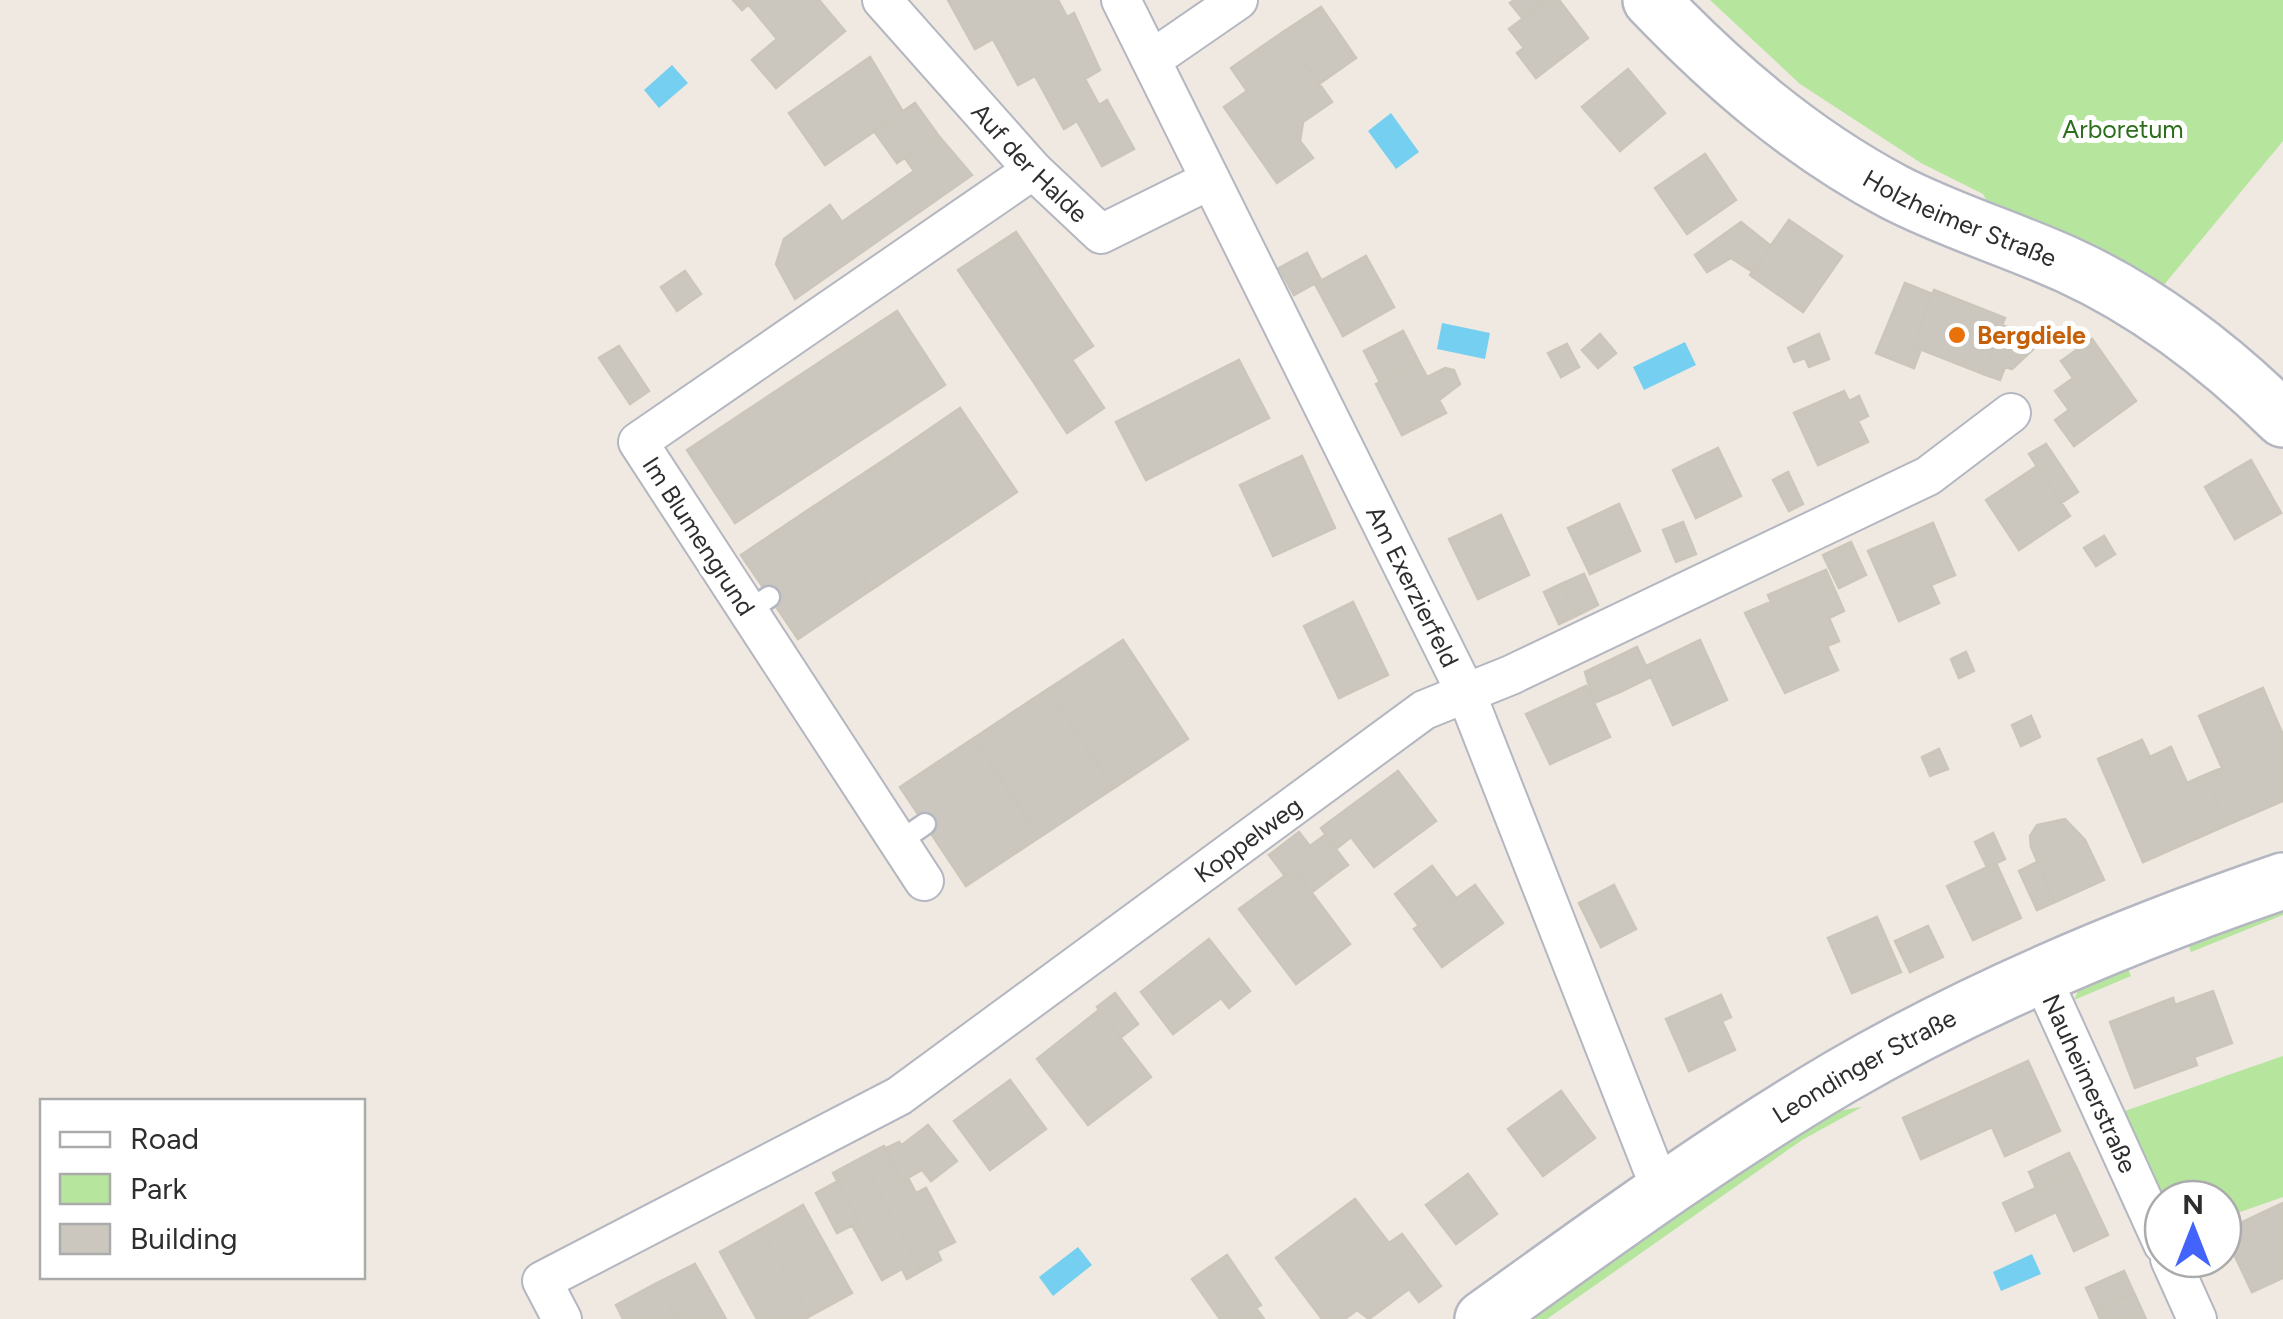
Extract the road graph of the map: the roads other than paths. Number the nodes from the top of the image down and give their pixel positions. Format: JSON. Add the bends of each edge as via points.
{"nodes":[{"id":1,"x":882,"y":0,"type":"edge"},
{"id":2,"x":1121,"y":0,"type":"edge"},
{"id":3,"x":1238,"y":0,"type":"edge"},
{"id":4,"x":1651,"y":0,"type":"edge"},
{"id":5,"x":1151,"y":60,"type":"junction"},
{"id":6,"x":1033,"y":170,"type":"junction"},
{"id":7,"x":1210,"y":180,"type":"junction"},
{"id":8,"x":2011,"y":413,"type":"dead end"},
{"id":9,"x":2283,"y":419,"type":"edge"},
{"id":10,"x":1466,"y":693,"type":"junction"},
{"id":11,"x":924,"y":881,"type":"dead end"},
{"id":12,"x":2283,"y":881,"type":"edge"},
{"id":13,"x":2041,"y":976,"type":"junction"},
{"id":14,"x":1668,"y":1186,"type":"junction"},
{"id":15,"x":2143,"y":1200,"type":"edge"},
{"id":16,"x":2179,"y":1279,"type":"edge"},
{"id":17,"x":562,"y":1319,"type":"edge"},
{"id":18,"x":1483,"y":1319,"type":"edge"},
{"id":19,"x":2197,"y":1319,"type":"edge"}],
"edges":[{"from":1,"to":6,"type":"street","name":"Auf der Halde"},
{"from":2,"to":5,"type":"street","name":"Am Exerzierfeld"},
{"from":3,"to":5,"type":"street"},
{"from":4,"to":9,"type":"street","name":"Holzheimer Straße","via":[[1756,103],[1824,152],[1896,192],[2132,298]]},
{"from":5,"to":7,"type":"street","name":"Am Exerzierfeld"},
{"from":6,"to":7,"type":"street","name":"Auf der Halde","via":[[1102,234]]},
{"from":6,"to":11,"type":"street","name":"Im Blumengrund","via":[[638,442],[758,604],[912,833]]},
{"from":7,"to":10,"type":"street","name":"Am Exerzierfeld"},
{"from":8,"to":10,"type":"street","name":"Koppelweg","via":[[1928,476]]},
{"from":10,"to":14,"type":"street","name":"Am Exerzierfeld","via":[[1652,1167]]},
{"from":10,"to":17,"type":"street","name":"Koppelweg","via":[[1424,710],[899,1096],[542,1280]]},
{"from":12,"to":13,"type":"street","name":"Leondinger Straße"},
{"from":13,"to":14,"type":"street","name":"Leondinger Straße","via":[[1844,1074]]},
{"from":13,"to":15,"type":"street","name":"Nauheimerstraße"},
{"from":14,"to":18,"type":"street","name":"Leondinger Straße"},
{"from":16,"to":19,"type":"street"}]}
